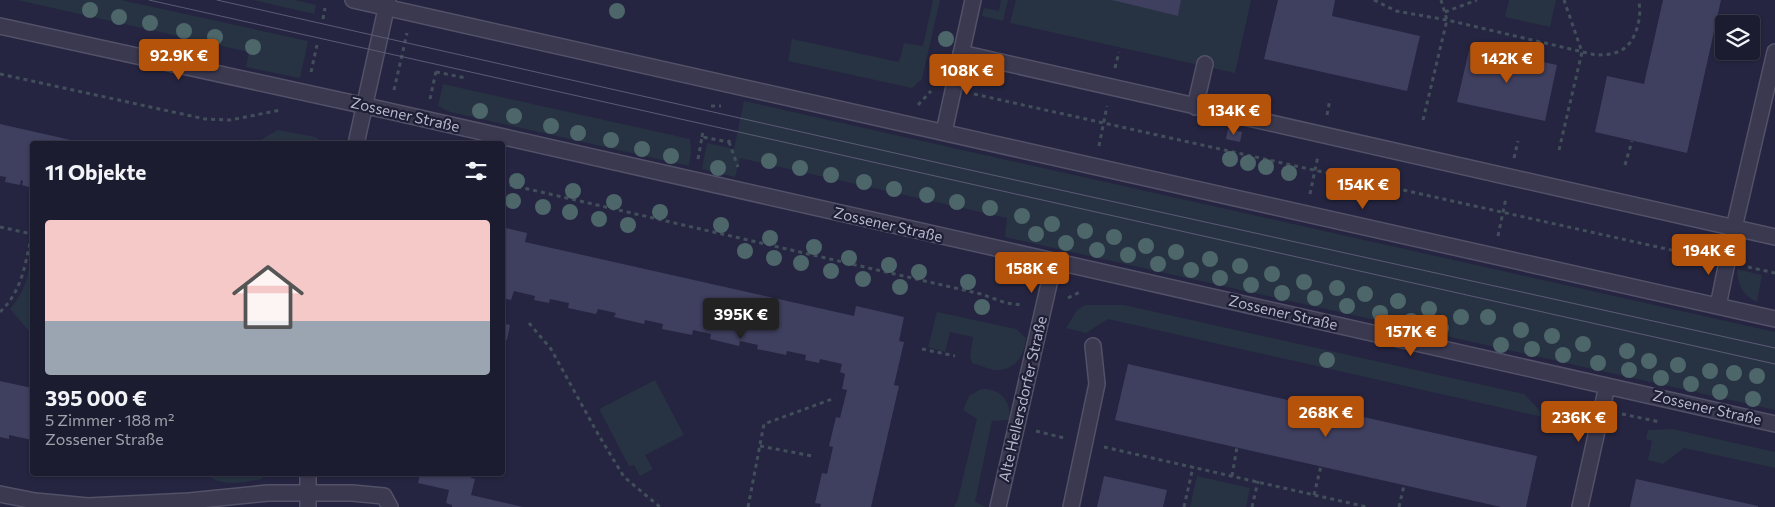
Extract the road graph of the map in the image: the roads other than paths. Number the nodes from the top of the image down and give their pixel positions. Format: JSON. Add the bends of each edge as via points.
{"nodes":[{"id":1,"x":353,"y":0,"type":"edge"},
{"id":2,"x":973,"y":0,"type":"edge"},
{"id":3,"x":388,"y":4,"type":"edge"},
{"id":4,"x":0,"y":26,"type":"edge"},
{"id":5,"x":1775,"y":52,"type":"edge"},
{"id":6,"x":961,"y":53,"type":"junction"},
{"id":7,"x":1205,"y":64,"type":"dead end"},
{"id":8,"x":365,"y":106,"type":"junction"},
{"id":9,"x":1195,"y":107,"type":"junction"},
{"id":10,"x":944,"y":132,"type":"junction"},
{"id":11,"x":357,"y":141,"type":"edge"},
{"id":12,"x":1734,"y":228,"type":"junction"},
{"id":13,"x":1775,"y":237,"type":"edge"},
{"id":14,"x":1054,"y":262,"type":"junction"},
{"id":15,"x":1718,"y":306,"type":"junction"},
{"id":16,"x":1775,"y":319,"type":"edge"},
{"id":17,"x":1093,"y":346,"type":"dead end"},
{"id":18,"x":1608,"y":386,"type":"junction"},
{"id":19,"x":1775,"y":424,"type":"edge"},
{"id":20,"x":308,"y":476,"type":"edge"},
{"id":21,"x":0,"y":494,"type":"edge"},
{"id":22,"x":308,"y":500,"type":"edge"},
{"id":23,"x":390,"y":507,"type":"edge"},
{"id":24,"x":998,"y":507,"type":"edge"},
{"id":25,"x":1071,"y":507,"type":"edge"},
{"id":26,"x":1580,"y":507,"type":"edge"}],
"edges":[{"from":1,"to":3,"type":"street"},
{"from":2,"to":6,"type":"street"},
{"from":3,"to":8,"type":"street"},
{"from":3,"to":10,"type":"street","via":[[410,12]]},
{"from":4,"to":8,"type":"street","name":"Zossener Straße"},
{"from":5,"to":12,"type":"street"},
{"from":6,"to":9,"type":"street"},
{"from":6,"to":10,"type":"street"},
{"from":7,"to":9,"type":"street"},
{"from":8,"to":11,"type":"street"},
{"from":8,"to":14,"type":"street","name":"Zossener Straße"},
{"from":9,"to":12,"type":"street"},
{"from":10,"to":15,"type":"street"},
{"from":12,"to":13,"type":"street"},
{"from":12,"to":15,"type":"street"},
{"from":14,"to":18,"type":"street","name":"Zossener Straße"},
{"from":14,"to":24,"type":"street","name":"Alte Hellersdorfer Straße"},
{"from":15,"to":16,"type":"street"},
{"from":17,"to":25,"type":"street","via":[[1097,384]]},
{"from":18,"to":19,"type":"street","name":"Zossener Straße"},
{"from":18,"to":26,"type":"street"},
{"from":20,"to":22,"type":"street"},
{"from":21,"to":22,"type":"street","via":[[88,506],[268,493]]},
{"from":22,"to":23,"type":"street","via":[[352,493],[384,496]]}]}
